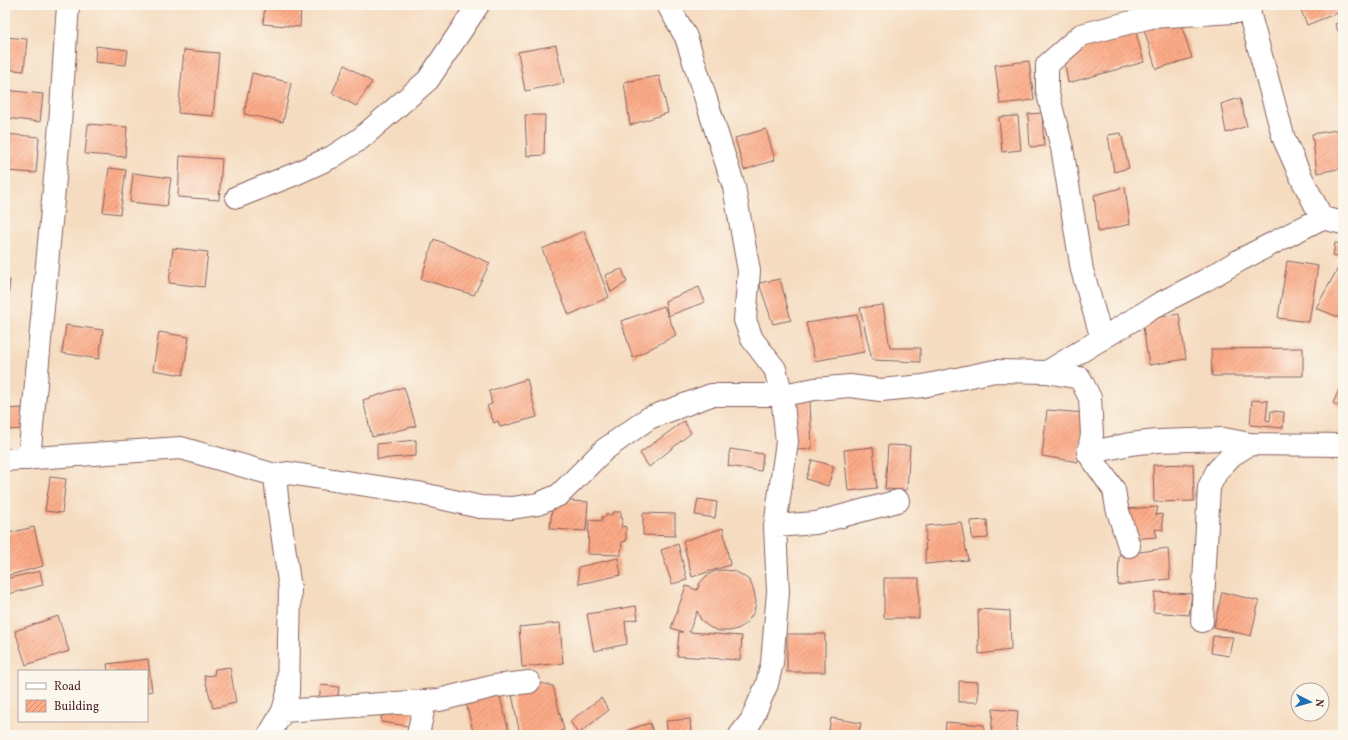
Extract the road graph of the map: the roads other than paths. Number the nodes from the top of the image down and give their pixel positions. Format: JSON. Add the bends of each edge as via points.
{"nodes":[{"id":1,"x":68,"y":5,"type":"edge"},
{"id":2,"x":478,"y":5,"type":"edge"},
{"id":3,"x":668,"y":5,"type":"edge"},
{"id":4,"x":1249,"y":8,"type":"edge"},
{"id":5,"x":237,"y":197,"type":"dead end"},
{"id":6,"x":1322,"y":218,"type":"junction"},
{"id":7,"x":1343,"y":222,"type":"edge"},
{"id":8,"x":1102,"y":339,"type":"junction"},
{"id":9,"x":1047,"y":372,"type":"junction"},
{"id":10,"x":782,"y":395,"type":"junction"},
{"id":11,"x":1250,"y":444,"type":"junction"},
{"id":12,"x":1343,"y":445,"type":"edge"},
{"id":13,"x":1088,"y":454,"type":"junction"},
{"id":14,"x":29,"y":459,"type":"junction"},
{"id":15,"x":5,"y":460,"type":"edge"},
{"id":16,"x":275,"y":475,"type":"junction"},
{"id":17,"x":898,"y":501,"type":"dead end"},
{"id":18,"x":775,"y":526,"type":"junction"},
{"id":19,"x":1129,"y":546,"type":"dead end"},
{"id":20,"x":1202,"y":621,"type":"dead end"},
{"id":21,"x":529,"y":682,"type":"dead end"},
{"id":22,"x":425,"y":701,"type":"junction"},
{"id":23,"x":283,"y":711,"type":"junction"},
{"id":24,"x":269,"y":735,"type":"edge"},
{"id":25,"x":418,"y":735,"type":"edge"},
{"id":26,"x":740,"y":735,"type":"edge"}],
"edges":[{"from":1,"to":14,"type":"street","via":[[60,124]]},
{"from":2,"to":5,"type":"street","via":[[428,80],[360,139],[332,157]]},
{"from":3,"to":10,"type":"street","via":[[686,37],[734,187],[749,271],[745,320],[752,339],[775,369]]},
{"from":4,"to":6,"type":"street","via":[[1284,139]]},
{"from":4,"to":8,"type":"street","via":[[1151,17],[1081,35],[1047,65],[1046,90],[1062,148],[1082,270]]},
{"from":6,"to":7,"type":"street"},
{"from":6,"to":8,"type":"street","via":[[1159,304]]},
{"from":8,"to":9,"type":"street"},
{"from":9,"to":10,"type":"street","via":[[995,371],[923,386],[881,390],[850,386]]},
{"from":9,"to":13,"type":"street","via":[[1080,378],[1090,398],[1092,435]]},
{"from":10,"to":16,"type":"street","via":[[711,395],[649,418],[604,450],[559,495],[538,504],[512,508],[480,507],[418,493],[288,473]]},
{"from":10,"to":18,"type":"street","via":[[787,442]]},
{"from":11,"to":12,"type":"street"},
{"from":11,"to":13,"type":"street","via":[[1224,439],[1157,441],[1130,444]]},
{"from":11,"to":20,"type":"street","via":[[1232,455],[1218,470],[1209,487]]},
{"from":13,"to":19,"type":"street","via":[[1114,490]]},
{"from":14,"to":15,"type":"street"},
{"from":14,"to":16,"type":"street","via":[[181,448]]},
{"from":16,"to":23,"type":"street","via":[[290,589],[288,693]]},
{"from":17,"to":18,"type":"street","via":[[816,524]]},
{"from":18,"to":26,"type":"street","via":[[778,592],[772,663],[767,684],[754,715]]},
{"from":21,"to":22,"type":"street","via":[[495,686]]},
{"from":22,"to":23,"type":"street"},
{"from":22,"to":25,"type":"street"},
{"from":23,"to":24,"type":"street"}]}
